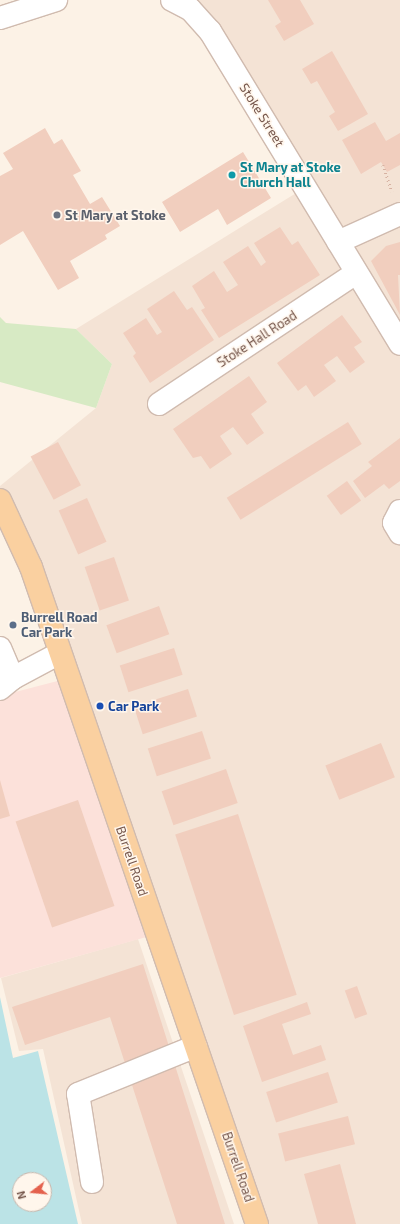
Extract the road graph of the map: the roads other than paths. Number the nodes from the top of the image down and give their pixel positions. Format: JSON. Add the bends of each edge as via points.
{"nodes":[{"id":1,"x":56,"y":0,"type":"edge"},
{"id":2,"x":172,"y":0,"type":"edge"},
{"id":3,"x":0,"y":18,"type":"edge"},
{"id":4,"x":400,"y":214,"type":"edge"},
{"id":5,"x":338,"y":242,"type":"junction"},
{"id":6,"x":355,"y":274,"type":"junction"},
{"id":7,"x":400,"y":344,"type":"edge"},
{"id":8,"x":159,"y":404,"type":"dead end"},
{"id":9,"x":0,"y":500,"type":"edge"},
{"id":10,"x":400,"y":511,"type":"edge"},
{"id":11,"x":400,"y":532,"type":"edge"},
{"id":12,"x":0,"y":648,"type":"edge"},
{"id":13,"x":60,"y":653,"type":"junction"},
{"id":14,"x":6,"y":684,"type":"edge"},
{"id":15,"x":196,"y":1046,"type":"junction"},
{"id":16,"x":92,"y":1182,"type":"dead end"},
{"id":17,"x":257,"y":1224,"type":"edge"}],
"edges":[{"from":1,"to":3,"type":"street"},
{"from":2,"to":5,"type":"street","name":"Stoke Street","via":[[190,9],[210,31],[281,143]]},
{"from":4,"to":5,"type":"street"},
{"from":5,"to":6,"type":"street","name":"Stoke Street"},
{"from":6,"to":7,"type":"street","name":"Stoke Street"},
{"from":6,"to":8,"type":"street","name":"Stoke Hall Road"},
{"from":9,"to":13,"type":"main road","name":"Burrell Road","via":[[24,547]]},
{"from":10,"to":11,"type":"street","via":[[394,522]]},
{"from":12,"to":14,"type":"street"},
{"from":13,"to":14,"type":"street"},
{"from":13,"to":15,"type":"main road","name":"Burrell Road"},
{"from":15,"to":16,"type":"street","via":[[78,1094]]},
{"from":15,"to":17,"type":"main road","name":"Burrell Road"}]}
